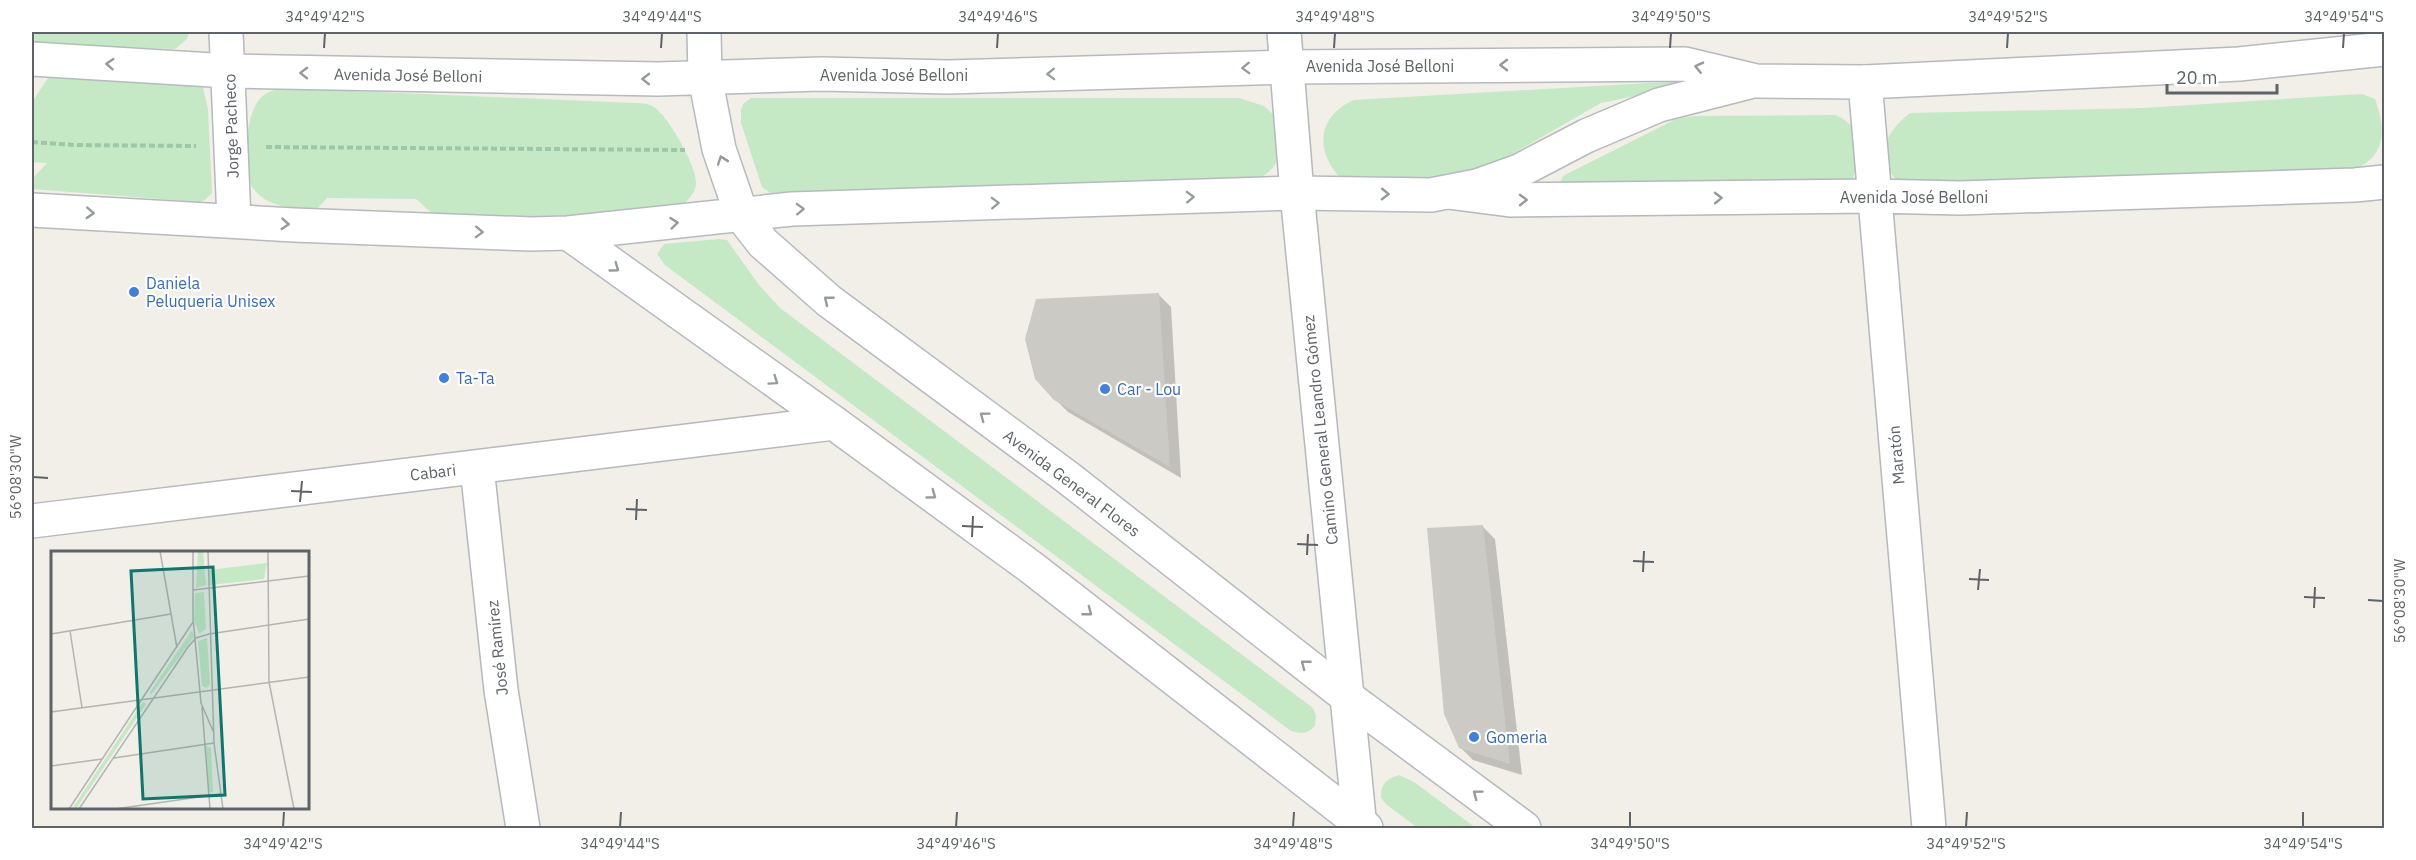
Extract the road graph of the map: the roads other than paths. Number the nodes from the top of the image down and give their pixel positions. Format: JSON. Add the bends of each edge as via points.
{"nodes":[{"id":1,"x":226,"y":32,"type":"edge"},
{"id":2,"x":704,"y":32,"type":"edge"},
{"id":3,"x":1284,"y":32,"type":"edge"},
{"id":4,"x":2385,"y":49,"type":"edge"},
{"id":5,"x":32,"y":59,"type":"edge"},
{"id":6,"x":1286,"y":67,"type":"junction"},
{"id":7,"x":229,"y":71,"type":"junction"},
{"id":8,"x":705,"y":77,"type":"junction"},
{"id":9,"x":1755,"y":81,"type":"junction"},
{"id":10,"x":1864,"y":82,"type":"junction"},
{"id":11,"x":2385,"y":182,"type":"edge"},
{"id":12,"x":1444,"y":192,"type":"junction"},
{"id":13,"x":1297,"y":193,"type":"junction"},
{"id":14,"x":1873,"y":196,"type":"junction"},
{"id":15,"x":32,"y":210,"type":"edge"},
{"id":16,"x":742,"y":216,"type":"junction"},
{"id":17,"x":234,"y":220,"type":"junction"},
{"id":18,"x":568,"y":233,"type":"junction"},
{"id":19,"x":834,"y":423,"type":"junction"},
{"id":20,"x":477,"y":467,"type":"junction"},
{"id":21,"x":32,"y":521,"type":"edge"},
{"id":22,"x":1346,"y":696,"type":"junction"},
{"id":23,"x":1362,"y":827,"type":"edge"},
{"id":24,"x":523,"y":828,"type":"edge"},
{"id":25,"x":1524,"y":828,"type":"edge"},
{"id":26,"x":1929,"y":828,"type":"edge"}],
"edges":[{"from":1,"to":7,"type":"main road","name":"Jorge Pacheco"},
{"from":2,"to":8,"type":"main road","name":"Avenida General Flores"},
{"from":3,"to":6,"type":"main road","name":"Camino General Leandro Gómez"},
{"from":4,"to":10,"type":"main road","name":"Avenida José Belloni","via":[[2239,64]]},
{"from":7,"to":5,"type":"main road","name":"Avenida José Belloni","one_way":true},
{"from":6,"to":8,"type":"main road","name":"Avenida José Belloni","one_way":true,"via":[[948,76]]},
{"from":9,"to":6,"type":"main road","name":"Avenida José Belloni","one_way":true,"via":[[1685,64]]},
{"from":6,"to":13,"type":"main road","name":"Camino General Leandro Gómez"},
{"from":8,"to":7,"type":"main road","name":"Avenida José Belloni","one_way":true},
{"from":7,"to":17,"type":"main road","name":"Jorge Pacheco"},
{"from":16,"to":8,"type":"main road","name":"Avenida General Flores","one_way":true,"via":[[718,149]]},
{"from":9,"to":10,"type":"main road","name":"Avenida José Belloni"},
{"from":9,"to":12,"type":"main road","name":"Avenida José Belloni","via":[[1659,105],[1586,136],[1519,171],[1477,186]]},
{"from":10,"to":14,"type":"main road","name":"Maratón"},
{"from":11,"to":14,"type":"main road","name":"Avenida José Belloni","via":[[1972,198]]},
{"from":13,"to":12,"type":"main road","name":"Avenida José Belloni","one_way":true},
{"from":12,"to":14,"type":"main road","name":"Avenida José Belloni","one_way":true,"via":[[1510,200]]},
{"from":16,"to":13,"type":"main road","name":"Avenida José Belloni","one_way":true,"via":[[792,209]]},
{"from":13,"to":22,"type":"main road","name":"Camino General Leandro Gómez"},
{"from":14,"to":26,"type":"main road","name":"Maratón"},
{"from":15,"to":17,"type":"main road","name":"Avenida José Belloni","one_way":true},
{"from":18,"to":16,"type":"main road","name":"Avenida José Belloni","one_way":true},
{"from":22,"to":16,"type":"main road","name":"Avenida General Flores","one_way":true,"via":[[1067,477],[829,301],[763,243]]},
{"from":17,"to":18,"type":"main road","name":"Avenida José Belloni","one_way":true},
{"from":18,"to":19,"type":"main road","one_way":true},
{"from":19,"to":20,"type":"main road","name":"Cabari"},
{"from":19,"to":23,"type":"main road","one_way":true,"via":[[1041,576]]},
{"from":20,"to":21,"type":"main road","name":"Cabari"},
{"from":20,"to":24,"type":"main road","name":"José Ramírez","via":[[501,690]]},
{"from":22,"to":23,"type":"main road","name":"Camino General Leandro Gómez"},
{"from":25,"to":22,"type":"main road","name":"Avenida General Flores","one_way":true}]}
